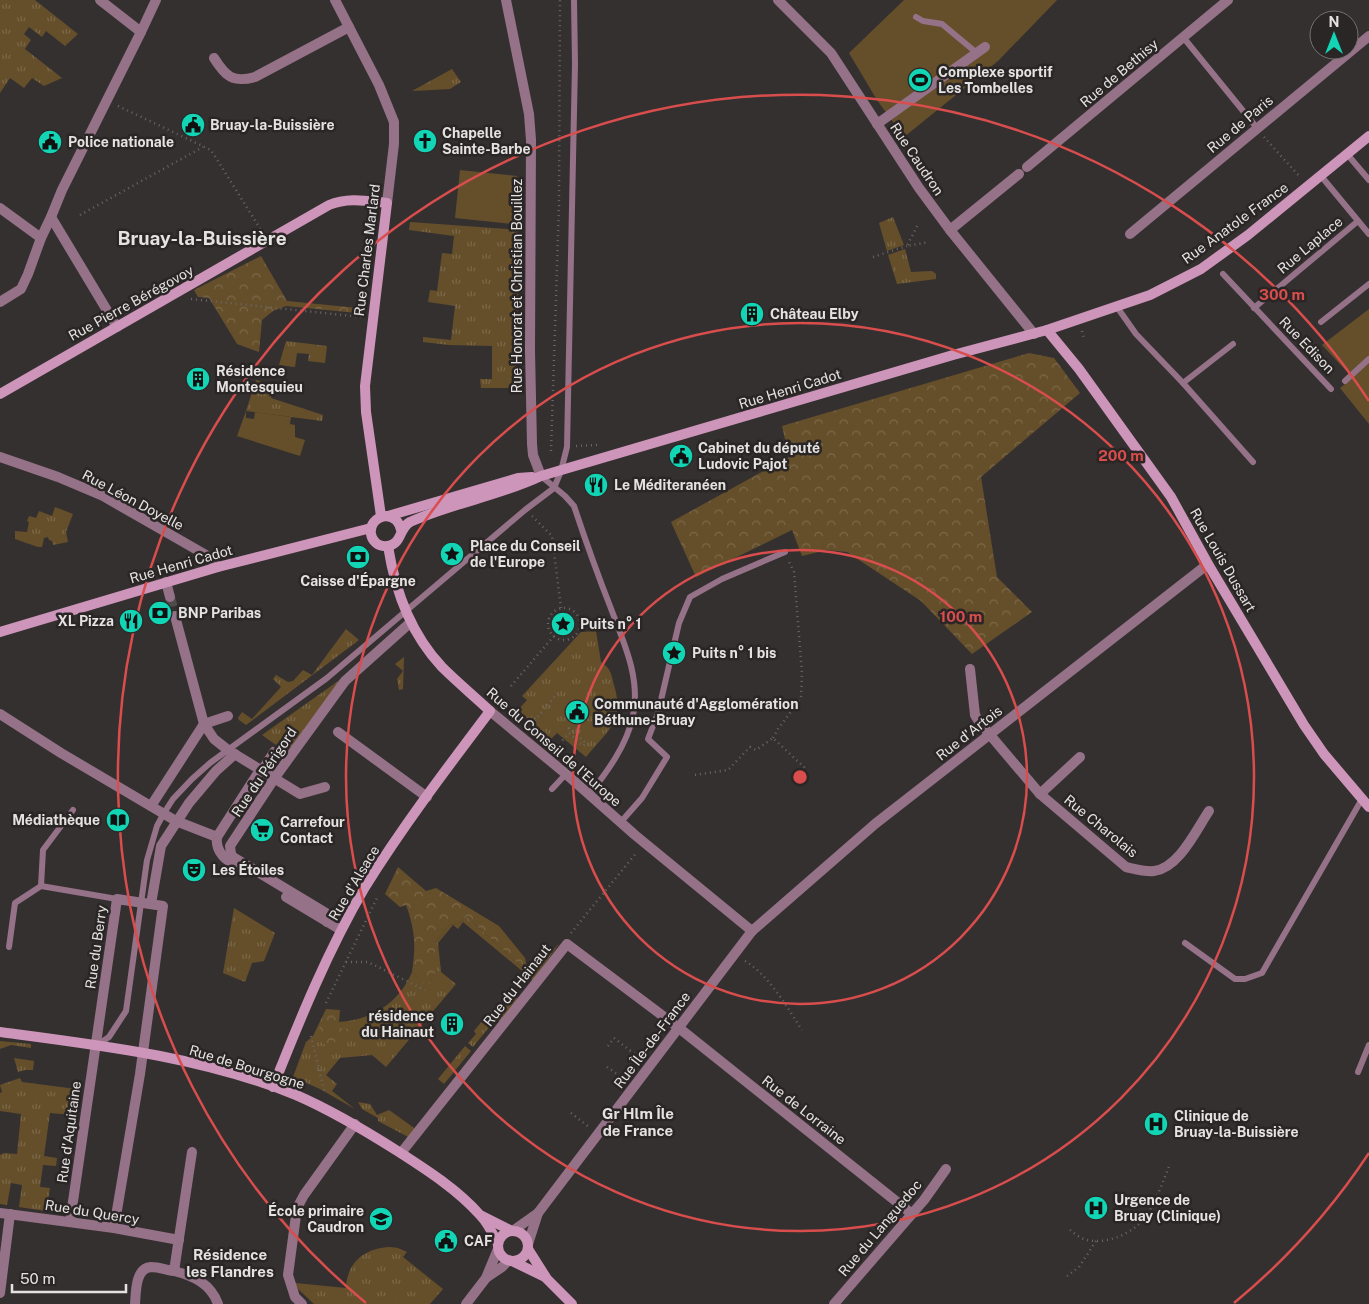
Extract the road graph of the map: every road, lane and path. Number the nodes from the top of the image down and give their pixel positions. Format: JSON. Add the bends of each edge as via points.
{"nodes":[{"id":1,"x":100,"y":0,"type":"edge"},
{"id":2,"x":156,"y":0,"type":"edge"},
{"id":3,"x":335,"y":0,"type":"edge"},
{"id":4,"x":506,"y":0,"type":"edge"},
{"id":5,"x":560,"y":0,"type":"edge"},
{"id":6,"x":574,"y":0,"type":"edge"},
{"id":7,"x":778,"y":0,"type":"edge"},
{"id":8,"x":1228,"y":0,"type":"edge"},
{"id":9,"x":916,"y":17,"type":"dead end"},
{"id":10,"x":349,"y":27,"type":"junction"},
{"id":11,"x":141,"y":32,"type":"junction"},
{"id":12,"x":1369,"y":36,"type":"edge"},
{"id":13,"x":1183,"y":37,"type":"junction"},
{"id":14,"x":982,"y":50,"type":"joint"},
{"id":15,"x":214,"y":58,"type":"dead end"},
{"id":16,"x":107,"y":101,"type":"junction"},
{"id":17,"x":877,"y":124,"type":"junction"},
{"id":18,"x":1258,"y":128,"type":"junction"},
{"id":19,"x":1369,"y":136,"type":"edge"},
{"id":20,"x":203,"y":146,"type":"junction"},
{"id":21,"x":1347,"y":154,"type":"junction"},
{"id":22,"x":1027,"y":167,"type":"dead end"},
{"id":23,"x":1019,"y":174,"type":"dead end"},
{"id":24,"x":1320,"y":176,"type":"junction"},
{"id":25,"x":1369,"y":180,"type":"edge"},
{"id":26,"x":1306,"y":188,"type":"junction"},
{"id":27,"x":387,"y":203,"type":"junction"},
{"id":28,"x":0,"y":208,"type":"edge"},
{"id":29,"x":80,"y":215,"type":"dead end"},
{"id":30,"x":52,"y":217,"type":"junction"},
{"id":31,"x":1358,"y":221,"type":"junction"},
{"id":32,"x":917,"y":226,"type":"dead end"},
{"id":33,"x":950,"y":230,"type":"junction"},
{"id":34,"x":1130,"y":234,"type":"dead end"},
{"id":35,"x":1369,"y":234,"type":"edge"},
{"id":36,"x":41,"y":238,"type":"junction"},
{"id":37,"x":268,"y":241,"type":"junction"},
{"id":38,"x":929,"y":242,"type":"dead end"},
{"id":39,"x":907,"y":246,"type":"junction"},
{"id":40,"x":873,"y":257,"type":"dead end"},
{"id":41,"x":1223,"y":274,"type":"dead end"},
{"id":42,"x":1369,"y":284,"type":"edge"},
{"id":43,"x":170,"y":297,"type":"junction"},
{"id":44,"x":4,"y":300,"type":"edge"},
{"id":45,"x":1117,"y":307,"type":"junction"},
{"id":46,"x":1254,"y":308,"type":"junction"},
{"id":47,"x":372,"y":318,"type":"junction"},
{"id":48,"x":1321,"y":322,"type":"dead end"},
{"id":49,"x":117,"y":326,"type":"junction"},
{"id":50,"x":1047,"y":330,"type":"junction"},
{"id":51,"x":1034,"y":334,"type":"junction"},
{"id":52,"x":1233,"y":344,"type":"dead end"},
{"id":53,"x":1369,"y":359,"type":"edge"},
{"id":54,"x":1345,"y":381,"type":"dead end"},
{"id":55,"x":1183,"y":383,"type":"junction"},
{"id":56,"x":1331,"y":389,"type":"dead end"},
{"id":57,"x":0,"y":394,"type":"edge"},
{"id":58,"x":604,"y":443,"type":"dead end"},
{"id":59,"x":567,"y":447,"type":"junction"},
{"id":60,"x":551,"y":451,"type":"dead end"},
{"id":61,"x":0,"y":457,"type":"edge"},
{"id":62,"x":1253,"y":462,"type":"dead end"},
{"id":63,"x":561,"y":471,"type":"junction"},
{"id":64,"x":541,"y":476,"type":"junction"},
{"id":65,"x":554,"y":488,"type":"junction"},
{"id":66,"x":525,"y":510,"type":"junction"},
{"id":67,"x":384,"y":516,"type":"junction"},
{"id":68,"x":371,"y":528,"type":"junction"},
{"id":69,"x":401,"y":530,"type":"junction"},
{"id":70,"x":388,"y":546,"type":"junction"},
{"id":71,"x":785,"y":552,"type":"joint"},
{"id":72,"x":1208,"y":564,"type":"junction"},
{"id":73,"x":218,"y":567,"type":"junction"},
{"id":74,"x":166,"y":582,"type":"junction"},
{"id":75,"x":170,"y":597,"type":"tunnel mouth"},
{"id":76,"x":561,"y":608,"type":"junction"},
{"id":77,"x":406,"y":611,"type":"junction"},
{"id":78,"x":175,"y":616,"type":"tunnel mouth"},
{"id":79,"x":411,"y":622,"type":"junction"},
{"id":80,"x":0,"y":632,"type":"edge"},
{"id":81,"x":554,"y":636,"type":"junction"},
{"id":82,"x":970,"y":668,"type":"dead end"},
{"id":83,"x":511,"y":686,"type":"dead end"},
{"id":84,"x":558,"y":693,"type":"dead end"},
{"id":85,"x":490,"y":711,"type":"junction"},
{"id":86,"x":0,"y":714,"type":"edge"},
{"id":87,"x":228,"y":716,"type":"dead end"},
{"id":88,"x":204,"y":724,"type":"junction"},
{"id":89,"x":530,"y":726,"type":"dead end"},
{"id":90,"x":571,"y":726,"type":"dead end"},
{"id":91,"x":338,"y":732,"type":"dead end"},
{"id":92,"x":989,"y":734,"type":"junction"},
{"id":93,"x":773,"y":738,"type":"junction"},
{"id":94,"x":556,"y":748,"type":"dead end"},
{"id":95,"x":273,"y":750,"type":"dead end"},
{"id":96,"x":232,"y":752,"type":"junction"},
{"id":97,"x":1080,"y":757,"type":"dead end"},
{"id":98,"x":806,"y":769,"type":"dead end"},
{"id":99,"x":260,"y":770,"type":"junction"},
{"id":100,"x":566,"y":774,"type":"junction"},
{"id":101,"x":695,"y":775,"type":"dead end"},
{"id":102,"x":275,"y":778,"type":"junction"},
{"id":103,"x":325,"y":787,"type":"dead end"},
{"id":104,"x":552,"y":789,"type":"dead end"},
{"id":105,"x":1040,"y":794,"type":"junction"},
{"id":106,"x":589,"y":795,"type":"junction"},
{"id":107,"x":427,"y":797,"type":"junction"},
{"id":108,"x":1366,"y":803,"type":"edge"},
{"id":109,"x":151,"y":806,"type":"junction"},
{"id":110,"x":73,"y":810,"type":"dead end"},
{"id":111,"x":1209,"y":811,"type":"dead end"},
{"id":112,"x":164,"y":813,"type":"junction"},
{"id":113,"x":176,"y":821,"type":"junction"},
{"id":114,"x":620,"y":823,"type":"junction"},
{"id":115,"x":217,"y":837,"type":"junction"},
{"id":116,"x":644,"y":843,"type":"junction"},
{"id":117,"x":41,"y":886,"type":"junction"},
{"id":118,"x":378,"y":896,"type":"dead end"},
{"id":119,"x":117,"y":899,"type":"junction"},
{"id":120,"x":146,"y":903,"type":"junction"},
{"id":121,"x":327,"y":922,"type":"junction"},
{"id":122,"x":342,"y":930,"type":"junction"},
{"id":123,"x":752,"y":931,"type":"junction"},
{"id":124,"x":1185,"y":943,"type":"dead end"},
{"id":125,"x":567,"y":944,"type":"junction"},
{"id":126,"x":9,"y":947,"type":"dead end"},
{"id":127,"x":735,"y":954,"type":"junction"},
{"id":128,"x":329,"y":955,"type":"junction"},
{"id":129,"x":346,"y":962,"type":"junction"},
{"id":130,"x":425,"y":990,"type":"dead end"},
{"id":131,"x":326,"y":1003,"type":"dead end"},
{"id":132,"x":679,"y":1028,"type":"junction"},
{"id":133,"x":802,"y":1030,"type":"dead end"},
{"id":134,"x":0,"y":1032,"type":"edge"},
{"id":135,"x":311,"y":1036,"type":"dead end"},
{"id":136,"x":1369,"y":1045,"type":"edge"},
{"id":137,"x":96,"y":1046,"type":"junction"},
{"id":138,"x":608,"y":1046,"type":"dead end"},
{"id":139,"x":142,"y":1053,"type":"junction"},
{"id":140,"x":642,"y":1059,"type":"dead end"},
{"id":141,"x":607,"y":1067,"type":"dead end"},
{"id":142,"x":1358,"y":1072,"type":"dead end"},
{"id":143,"x":625,"y":1080,"type":"dead end"},
{"id":144,"x":273,"y":1087,"type":"junction"},
{"id":145,"x":325,"y":1094,"type":"dead end"},
{"id":146,"x":571,"y":1113,"type":"dead end"},
{"id":147,"x":354,"y":1124,"type":"junction"},
{"id":148,"x":589,"y":1127,"type":"dead end"},
{"id":149,"x":192,"y":1152,"type":"dead end"},
{"id":150,"x":401,"y":1153,"type":"junction"},
{"id":151,"x":1170,"y":1164,"type":"dead end"},
{"id":152,"x":946,"y":1169,"type":"dead end"},
{"id":153,"x":538,"y":1213,"type":"junction"},
{"id":154,"x":5,"y":1214,"type":"edge"},
{"id":155,"x":912,"y":1214,"type":"junction"},
{"id":156,"x":482,"y":1216,"type":"junction"},
{"id":157,"x":70,"y":1222,"type":"junction"},
{"id":158,"x":114,"y":1228,"type":"junction"},
{"id":159,"x":512,"y":1230,"type":"junction"},
{"id":160,"x":1070,"y":1230,"type":"dead end"},
{"id":161,"x":179,"y":1240,"type":"junction"},
{"id":162,"x":1096,"y":1241,"type":"junction"},
{"id":163,"x":498,"y":1246,"type":"junction"},
{"id":164,"x":528,"y":1247,"type":"junction"},
{"id":165,"x":511,"y":1260,"type":"junction"},
{"id":166,"x":174,"y":1271,"type":"junction"},
{"id":167,"x":1067,"y":1276,"type":"dead end"},
{"id":168,"x":486,"y":1278,"type":"junction"},
{"id":169,"x":547,"y":1279,"type":"junction"},
{"id":170,"x":0,"y":1293,"type":"edge"},
{"id":171,"x":135,"y":1304,"type":"edge"},
{"id":172,"x":218,"y":1304,"type":"edge"},
{"id":173,"x":302,"y":1304,"type":"edge"},
{"id":174,"x":466,"y":1304,"type":"edge"},
{"id":175,"x":572,"y":1304,"type":"edge"},
{"id":176,"x":834,"y":1304,"type":"edge"}],
"edges":[{"from":1,"to":11,"type":"street"},
{"from":2,"to":11,"type":"street"},
{"from":3,"to":10,"type":"street","name":"Rue Charles Marlard"},
{"from":4,"to":64,"type":"street","name":"Rue Honorat et Christian Bouillez","via":[[529,114],[531,140],[533,455]]},
{"from":5,"to":60,"type":"path","via":[[559,206]]},
{"from":6,"to":59,"type":"lane"},
{"from":7,"to":17,"type":"street","name":"Rue Caudron","via":[[831,53]]},
{"from":8,"to":13,"type":"street","name":"Rue de Bethisy"},
{"from":9,"to":14,"type":"lane","via":[[942,24]]},
{"from":10,"to":15,"type":"street","via":[[256,77],[247,79],[226,75]]},
{"from":10,"to":27,"type":"street","name":"Rue Charles Marlard","via":[[383,92],[394,122]]},
{"from":11,"to":16,"type":"street"},
{"from":12,"to":18,"type":"street","name":"Rue de Paris"},
{"from":13,"to":18,"type":"lane"},
{"from":13,"to":22,"type":"street","name":"Rue de Bethisy"},
{"from":14,"to":17,"type":"street"},
{"from":16,"to":20,"type":"path"},
{"from":16,"to":30,"type":"street","via":[[62,190]]},
{"from":17,"to":33,"type":"street","name":"Rue Caudron"},
{"from":18,"to":26,"type":"path","via":[[1298,173]]},
{"from":18,"to":34,"type":"street","name":"Rue de Paris"},
{"from":19,"to":21,"type":"main road","name":"Rue Anatole France"},
{"from":20,"to":29,"type":"path"},
{"from":20,"to":37,"type":"path","via":[[211,150]]},
{"from":21,"to":24,"type":"main road","name":"Rue Anatole France"},
{"from":21,"to":25,"type":"lane"},
{"from":23,"to":33,"type":"street"},
{"from":24,"to":26,"type":"main road","name":"Rue Anatole France"},
{"from":24,"to":31,"type":"lane"},
{"from":26,"to":45,"type":"main road","name":"Rue Anatole France","via":[[1201,269],[1150,295]]},
{"from":27,"to":37,"type":"main road","name":"Rue Pierre Bérégovoy","via":[[350,199],[336,202]]},
{"from":27,"to":47,"type":"main road","name":"Rue Charles Marlard"},
{"from":28,"to":36,"type":"street"},
{"from":30,"to":36,"type":"street"},
{"from":30,"to":49,"type":"street"},
{"from":31,"to":35,"type":"lane"},
{"from":31,"to":46,"type":"lane","name":"Rue Laplace"},
{"from":32,"to":39,"type":"path"},
{"from":33,"to":51,"type":"street","name":"Rue Caudron"},
{"from":36,"to":44,"type":"street","via":[[21,289]]},
{"from":37,"to":43,"type":"main road","name":"Rue Pierre Bérégovoy"},
{"from":38,"to":39,"type":"path"},
{"from":39,"to":40,"type":"path"},
{"from":41,"to":46,"type":"lane","name":"Rue Edison"},
{"from":42,"to":48,"type":"lane"},
{"from":43,"to":47,"type":"path"},
{"from":43,"to":49,"type":"main road","name":"Rue Pierre Bérégovoy"},
{"from":45,"to":50,"type":"main road","name":"Rue Anatole France"},
{"from":45,"to":55,"type":"lane","via":[[1136,334]]},
{"from":46,"to":56,"type":"lane","name":"Rue Edison"},
{"from":47,"to":67,"type":"main road","name":"Rue Charles Marlard","via":[[366,406]]},
{"from":49,"to":57,"type":"main road","name":"Rue Pierre Bérégovoy"},
{"from":50,"to":51,"type":"main road","name":"Rue Henri Cadot"},
{"from":50,"to":72,"type":"main road","name":"Rue Louis Dussart","via":[[1171,497]]},
{"from":51,"to":63,"type":"main road","name":"Rue Henri Cadot"},
{"from":52,"to":55,"type":"lane"},
{"from":53,"to":54,"type":"lane"},
{"from":55,"to":62,"type":"lane"},
{"from":58,"to":59,"type":"path"},
{"from":59,"to":63,"type":"lane"},
{"from":61,"to":73,"type":"street","name":"Rue Léon Doyelle","via":[[103,496],[206,555]]},
{"from":63,"to":64,"type":"main road","name":"Rue Henri Cadot"},
{"from":63,"to":65,"type":"lane"},
{"from":64,"to":65,"type":"lane"},
{"from":64,"to":67,"type":"main road","name":"Rue Henri Cadot","via":[[518,478]]},
{"from":64,"to":69,"type":"main road","name":"Rue Henri Cadot","via":[[515,488],[423,516]]},
{"from":65,"to":66,"type":"lane"},
{"from":65,"to":106,"type":"lane","via":[[574,506],[622,636],[634,684],[630,727],[605,775]]},
{"from":66,"to":76,"type":"path","via":[[552,536]]},
{"from":66,"to":77,"type":"lane"},
{"from":67,"to":68,"type":"main road","via":[[374,521]]},
{"from":67,"to":69,"type":"main road","via":[[398,522]]},
{"from":68,"to":70,"type":"main road","via":[[374,541]]},
{"from":68,"to":73,"type":"main road","name":"Rue Henri Cadot"},
{"from":69,"to":70,"type":"main road","via":[[399,539]]},
{"from":70,"to":77,"type":"main road","name":"Rue du Conseil de l'Europe","via":[[395,585]]},
{"from":71,"to":93,"type":"path","via":[[794,572],[801,698]]},
{"from":71,"to":114,"type":"lane","via":[[722,579],[690,597],[679,622],[658,713],[648,739],[667,757],[642,798]]},
{"from":72,"to":92,"type":"street","name":"Rue d'Artois"},
{"from":72,"to":108,"type":"main road","name":"Rue Louis Dussart","via":[[1304,725]]},
{"from":73,"to":74,"type":"main road","name":"Rue Henri Cadot"},
{"from":74,"to":75,"type":"street"},
{"from":74,"to":80,"type":"main road","name":"Rue Henri Cadot"},
{"from":76,"to":81,"type":"path","via":[[549,617],[548,628]]},
{"from":76,"to":81,"type":"path","via":[[576,613],[579,628],[569,639]]},
{"from":77,"to":79,"type":"main road","name":"Rue du Conseil de l'Europe"},
{"from":77,"to":96,"type":"lane"},
{"from":78,"to":88,"type":"street"},
{"from":79,"to":85,"type":"main road","name":"Rue du Conseil de l'Europe","via":[[441,665]]},
{"from":79,"to":102,"type":"street","name":"Rue du Périgord","via":[[344,681]]},
{"from":81,"to":83,"type":"path"},
{"from":82,"to":92,"type":"street","name":"Rue Charolais","via":[[975,714]]},
{"from":84,"to":89,"type":"path"},
{"from":85,"to":100,"type":"street","name":"Rue du Conseil de l'Europe"},
{"from":85,"to":107,"type":"main road","name":"Rue d'Alsace"},
{"from":86,"to":109,"type":"street"},
{"from":87,"to":88,"type":"street"},
{"from":88,"to":96,"type":"street","via":[[214,739]]},
{"from":88,"to":109,"type":"street"},
{"from":90,"to":94,"type":"path","via":[[569,728],[586,743],[583,746],[569,733]]},
{"from":91,"to":107,"type":"street"},
{"from":92,"to":105,"type":"street","name":"Rue Charolais"},
{"from":92,"to":123,"type":"street","name":"Rue d'Artois","via":[[875,824]]},
{"from":93,"to":98,"type":"path"},
{"from":93,"to":101,"type":"path","via":[[756,750],[750,747],[728,770]]},
{"from":95,"to":99,"type":"lane"},
{"from":96,"to":99,"type":"street"},
{"from":96,"to":112,"type":"lane","via":[[182,789]]},
{"from":96,"to":113,"type":"street"},
{"from":97,"to":105,"type":"street","name":"Rue Charolais"},
{"from":99,"to":102,"type":"street"},
{"from":99,"to":115,"type":"street"},
{"from":100,"to":104,"type":"lane"},
{"from":100,"to":106,"type":"street","name":"Rue du Conseil de l'Europe"},
{"from":102,"to":103,"type":"street","via":[[300,794]]},
{"from":102,"to":121,"type":"street","name":"Rue du Périgord","via":[[230,846],[231,854],[326,913]]},
{"from":105,"to":111,"type":"street","name":"Rue Charolais","via":[[1126,867],[1140,870],[1154,871],[1178,858]]},
{"from":106,"to":114,"type":"street","name":"Rue du Conseil de l'Europe"},
{"from":107,"to":122,"type":"main road","name":"Rue d'Alsace","via":[[371,879]]},
{"from":108,"to":124,"type":"lane","via":[[1262,973],[1245,980],[1235,979]]},
{"from":109,"to":112,"type":"street"},
{"from":110,"to":117,"type":"lane","via":[[43,850]]},
{"from":112,"to":113,"type":"street"},
{"from":112,"to":120,"type":"lane","via":[[147,860]]},
{"from":113,"to":115,"type":"street"},
{"from":113,"to":120,"type":"street","via":[[161,846]]},
{"from":114,"to":116,"type":"street","name":"Rue du Conseil de l'Europe"},
{"from":115,"to":121,"type":"street","name":"Rue du Périgord","via":[[218,849],[224,858]]},
{"from":116,"to":123,"type":"street","name":"Rue du Conseil de l'Europe"},
{"from":116,"to":125,"type":"path","via":[[568,936]]},
{"from":117,"to":119,"type":"lane"},
{"from":117,"to":126,"type":"lane","via":[[15,903]]},
{"from":118,"to":129,"type":"path"},
{"from":119,"to":120,"type":"street","name":"Rue du Berry"},
{"from":119,"to":137,"type":"street","name":"Rue du Berry"},
{"from":120,"to":137,"type":"lane","via":[[126,1011],[109,1037]]},
{"from":120,"to":139,"type":"street","via":[[163,906]]},
{"from":121,"to":122,"type":"street","name":"Rue du Périgord"},
{"from":122,"to":128,"type":"main road","name":"Rue d'Alsace"},
{"from":123,"to":127,"type":"street","name":"Rue Île-de-France"},
{"from":125,"to":132,"type":"street","name":"Rue du Hainaut"},
{"from":125,"to":150,"type":"street","name":"Rue du Hainaut"},
{"from":127,"to":132,"type":"street","name":"Rue Île-de-France"},
{"from":127,"to":133,"type":"path","via":[[764,978]]},
{"from":128,"to":129,"type":"path"},
{"from":128,"to":144,"type":"main road","name":"Rue d'Alsace"},
{"from":129,"to":130,"type":"path","via":[[368,962]]},
{"from":129,"to":131,"type":"path"},
{"from":132,"to":153,"type":"street","name":"Rue Île-de-France"},
{"from":132,"to":155,"type":"street","name":"Rue de Lorraine"},
{"from":134,"to":137,"type":"main road","name":"Rue de Bourgogne"},
{"from":135,"to":145,"type":"path"},
{"from":136,"to":142,"type":"lane"},
{"from":137,"to":139,"type":"main road","name":"Rue de Bourgogne"},
{"from":137,"to":157,"type":"street","name":"Rue d'Aquitaine"},
{"from":138,"to":140,"type":"path","via":[[614,1038]]},
{"from":139,"to":144,"type":"main road","name":"Rue de Bourgogne","via":[[206,1067]]},
{"from":139,"to":158,"type":"street"},
{"from":141,"to":143,"type":"path"},
{"from":144,"to":147,"type":"main road","name":"Rue de Bourgogne","via":[[319,1105]]},
{"from":146,"to":148,"type":"path"},
{"from":147,"to":150,"type":"main road","name":"Rue de Bourgogne"},
{"from":147,"to":173,"type":"street","via":[[297,1208],[288,1276],[295,1297]]},
{"from":149,"to":161,"type":"street"},
{"from":150,"to":156,"type":"main road","name":"Rue de Bourgogne"},
{"from":151,"to":162,"type":"path","via":[[1144,1219],[1124,1235]]},
{"from":152,"to":155,"type":"street","name":"Rue du Languedoc"},
{"from":153,"to":159,"type":"street","name":"Rue Île-de-France"},
{"from":153,"to":164,"type":"street","name":"Rue Île-de-France"},
{"from":154,"to":157,"type":"street","name":"Rue du Quercy"},
{"from":154,"to":170,"type":"street"},
{"from":155,"to":176,"type":"street","name":"Rue du Languedoc"},
{"from":156,"to":159,"type":"main road","name":"Rue de Bourgogne"},
{"from":156,"to":163,"type":"main road","name":"Rue de Bourgogne"},
{"from":157,"to":158,"type":"street","name":"Rue du Quercy"},
{"from":158,"to":161,"type":"street","name":"Rue du Quercy"},
{"from":159,"to":163,"type":"main road","via":[[502,1235]]},
{"from":159,"to":164,"type":"main road","via":[[524,1235]]},
{"from":160,"to":162,"type":"path","via":[[1085,1240]]},
{"from":161,"to":166,"type":"street"},
{"from":162,"to":167,"type":"path","via":[[1079,1267]]},
{"from":163,"to":165,"type":"main road","via":[[503,1257]]},
{"from":163,"to":168,"type":"street"},
{"from":164,"to":165,"type":"main road","via":[[522,1258]]},
{"from":164,"to":169,"type":"main road"},
{"from":165,"to":168,"type":"street"},
{"from":165,"to":169,"type":"main road"},
{"from":166,"to":171,"type":"street","via":[[146,1269],[138,1280]]},
{"from":166,"to":172,"type":"street","via":[[200,1280],[213,1292]]},
{"from":168,"to":174,"type":"street"},
{"from":169,"to":175,"type":"main road"}]}
